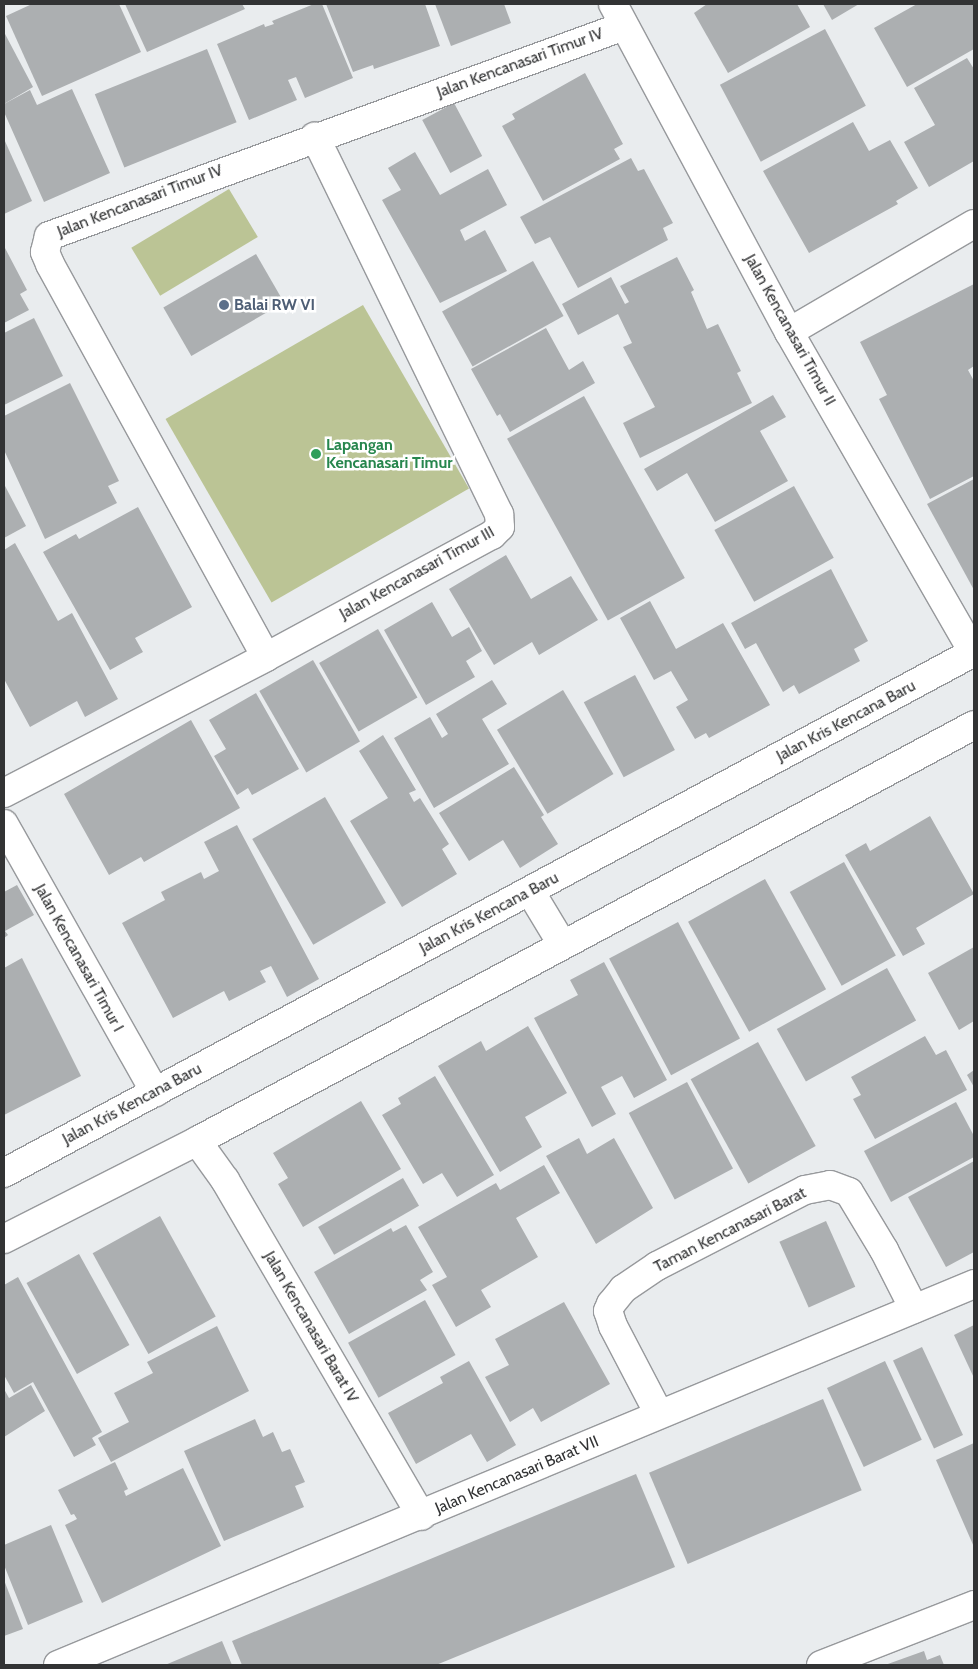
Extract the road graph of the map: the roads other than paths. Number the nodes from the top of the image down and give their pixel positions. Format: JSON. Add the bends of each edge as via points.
{"nodes":[{"id":1,"x":618,"y":15,"type":"edge"},
{"id":2,"x":315,"y":136,"type":"junction"},
{"id":3,"x":974,"y":224,"type":"edge"},
{"id":4,"x":789,"y":332,"type":"junction"},
{"id":5,"x":974,"y":653,"type":"edge"},
{"id":6,"x":266,"y":657,"type":"junction"},
{"id":7,"x":974,"y":724,"type":"edge"},
{"id":8,"x":4,"y":793,"type":"edge"},
{"id":9,"x":4,"y":824,"type":"edge"},
{"id":10,"x":530,"y":890,"type":"junction"},
{"id":11,"x":562,"y":944,"type":"junction"},
{"id":12,"x":155,"y":1092,"type":"junction"},
{"id":13,"x":198,"y":1141,"type":"junction"},
{"id":14,"x":4,"y":1173,"type":"edge"},
{"id":15,"x":4,"y":1239,"type":"edge"},
{"id":16,"x":974,"y":1284,"type":"edge"},
{"id":17,"x":914,"y":1309,"type":"junction"},
{"id":18,"x":659,"y":1414,"type":"junction"},
{"id":19,"x":421,"y":1516,"type":"junction"},
{"id":20,"x":972,"y":1614,"type":"edge"},
{"id":21,"x":58,"y":1665,"type":"edge"},
{"id":22,"x":821,"y":1665,"type":"edge"}],
"edges":[{"from":1,"to":2,"type":"street","name":"Jalan Kencanasari Timur IV"},
{"from":1,"to":4,"type":"street","name":"Jalan Kencanasari Timur II"},
{"from":2,"to":6,"type":"street","name":"Jalan Kencanasari Timur III","via":[[502,522],[492,535]]},
{"from":2,"to":6,"type":"street","name":"Jalan Kencanasari Timur IV","via":[[56,231],[45,243],[50,264]]},
{"from":3,"to":4,"type":"street"},
{"from":4,"to":5,"type":"street","name":"Jalan Kencanasari Timur II"},
{"from":5,"to":10,"type":"street","name":"Jalan Kris Kencana Baru"},
{"from":6,"to":8,"type":"street","name":"Jalan Kencanasari Timur III"},
{"from":7,"to":11,"type":"street"},
{"from":9,"to":12,"type":"street","name":"Jalan Kencanasari Timur I"},
{"from":10,"to":11,"type":"street"},
{"from":10,"to":12,"type":"street","name":"Jalan Kris Kencana Baru"},
{"from":11,"to":13,"type":"street"},
{"from":12,"to":14,"type":"street","name":"Jalan Kris Kencana Baru"},
{"from":13,"to":15,"type":"street"},
{"from":13,"to":19,"type":"street","name":"Jalan Kencanasari Barat IV","via":[[225,1180]]},
{"from":16,"to":17,"type":"street","name":"Jalan Kencanasari Barat VII"},
{"from":17,"to":18,"type":"street","name":"Jalan Kencanasari Barat VII"},
{"from":17,"to":18,"type":"street","name":"Taman Kencanasari Barat","via":[[849,1192],[830,1185],[805,1190],[657,1266],[624,1289],[611,1304],[608,1311],[613,1326]]},
{"from":18,"to":19,"type":"street","name":"Jalan Kencanasari Barat VII"},
{"from":19,"to":21,"type":"street","name":"Jalan Kencanasari Barat VII"},
{"from":20,"to":22,"type":"street"}]}
